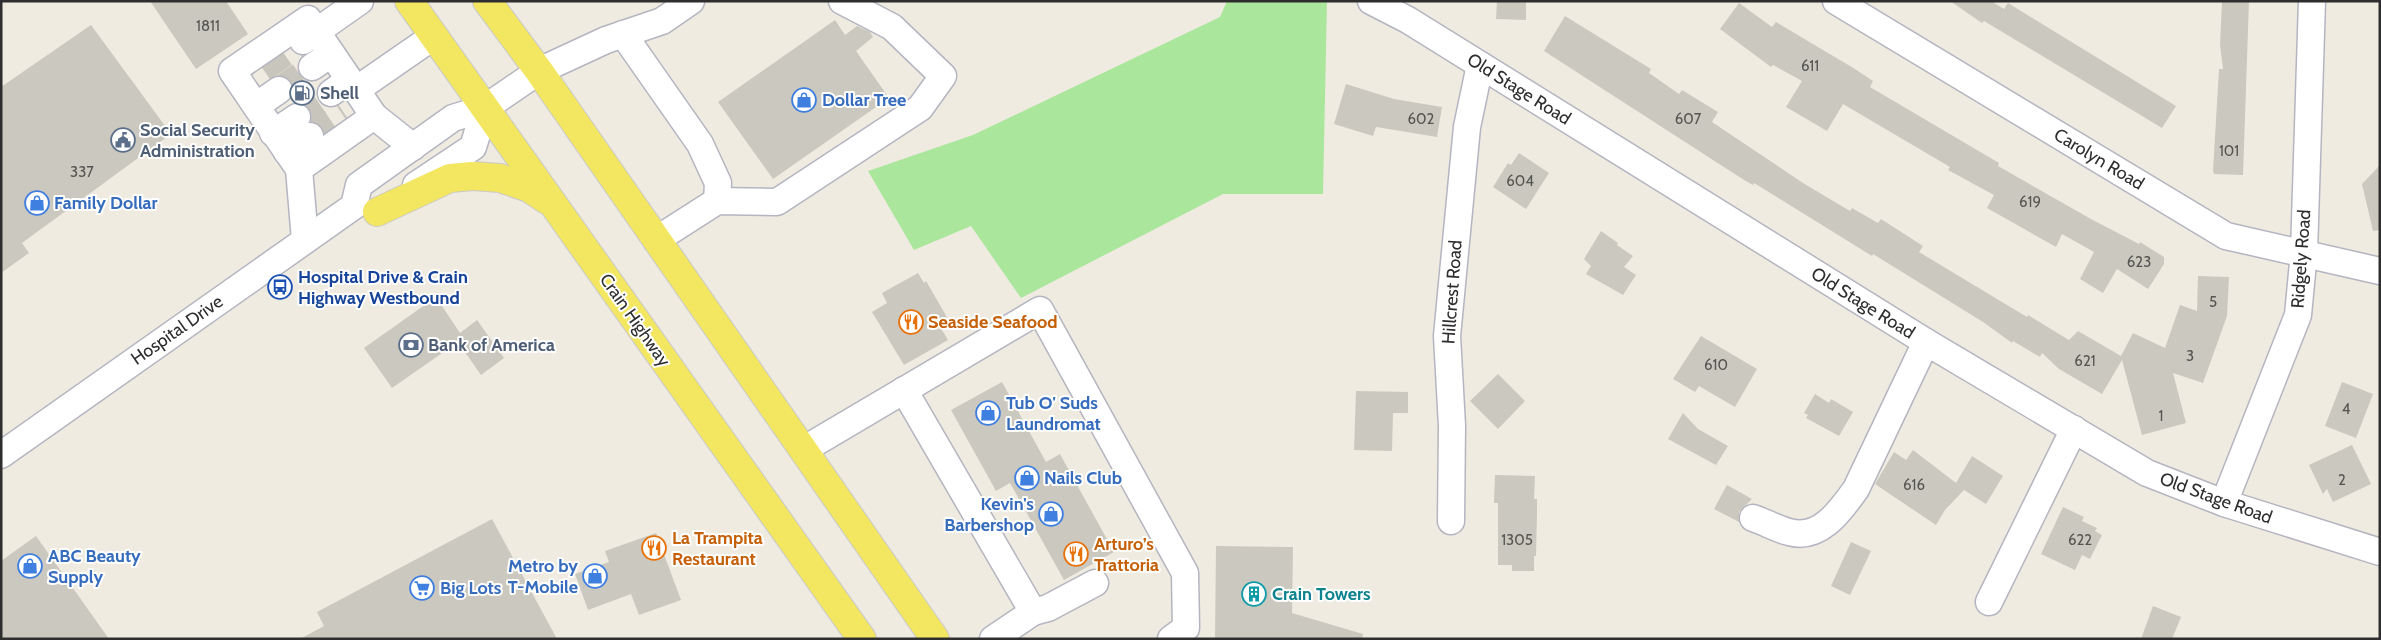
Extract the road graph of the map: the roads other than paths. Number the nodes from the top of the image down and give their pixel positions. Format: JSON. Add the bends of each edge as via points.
{"nodes":[{"id":1,"x":360,"y":1,"type":"edge"},
{"id":2,"x":409,"y":1,"type":"edge"},
{"id":3,"x":487,"y":1,"type":"edge"},
{"id":4,"x":691,"y":1,"type":"edge"},
{"id":5,"x":842,"y":1,"type":"edge"},
{"id":6,"x":1371,"y":1,"type":"edge"},
{"id":7,"x":1836,"y":1,"type":"edge"},
{"id":8,"x":2312,"y":1,"type":"edge"},
{"id":9,"x":1413,"y":10,"type":"edge"},
{"id":10,"x":624,"y":34,"type":"junction"},
{"id":11,"x":434,"y":36,"type":"junction"},
{"id":12,"x":306,"y":39,"type":"junction"},
{"id":13,"x":1480,"y":65,"type":"junction"},
{"id":14,"x":263,"y":69,"type":"tunnel mouth"},
{"id":15,"x":539,"y":71,"type":"junction"},
{"id":16,"x":241,"y":84,"type":"junction"},
{"id":17,"x":279,"y":90,"type":"tunnel mouth"},
{"id":18,"x":353,"y":99,"type":"junction"},
{"id":19,"x":256,"y":106,"type":"junction"},
{"id":20,"x":485,"y":108,"type":"junction"},
{"id":21,"x":303,"y":127,"type":"tunnel mouth"},
{"id":22,"x":413,"y":147,"type":"junction"},
{"id":23,"x":287,"y":151,"type":"junction"},
{"id":24,"x":717,"y":201,"type":"junction"},
{"id":25,"x":554,"y":205,"type":"junction"},
{"id":26,"x":365,"y":209,"type":"junction"},
{"id":27,"x":305,"y":240,"type":"junction"},
{"id":28,"x":656,"y":240,"type":"junction"},
{"id":29,"x":2304,"y":252,"type":"junction"},
{"id":30,"x":2380,"y":271,"type":"edge"},
{"id":31,"x":1926,"y":342,"type":"junction"},
{"id":32,"x":904,"y":390,"type":"junction"},
{"id":33,"x":2074,"y":429,"type":"junction"},
{"id":34,"x":803,"y":450,"type":"junction"},
{"id":35,"x":1,"y":455,"type":"edge"},
{"id":36,"x":2224,"y":503,"type":"junction"},
{"id":37,"x":1753,"y":518,"type":"dead end"},
{"id":38,"x":1451,"y":521,"type":"dead end"},
{"id":39,"x":2380,"y":552,"type":"edge"},
{"id":40,"x":1095,"y":583,"type":"dead end"},
{"id":41,"x":1989,"y":602,"type":"dead end"},
{"id":42,"x":1033,"y":612,"type":"junction"},
{"id":43,"x":1173,"y":638,"type":"edge"},
{"id":44,"x":862,"y":639,"type":"edge"},
{"id":45,"x":935,"y":639,"type":"edge"},
{"id":46,"x":993,"y":639,"type":"edge"}],
"edges":[{"from":1,"to":12,"type":"street"},
{"from":2,"to":11,"type":"main road","name":"Crain Highway"},
{"from":3,"to":15,"type":"main road"},
{"from":4,"to":10,"type":"street","via":[[662,21]]},
{"from":5,"to":24,"type":"street","via":[[892,27],[943,76],[920,108],[777,202]]},
{"from":6,"to":9,"type":"street","name":"Old Stage Road"},
{"from":7,"to":29,"type":"street","name":"Carolyn Road","via":[[2226,236]]},
{"from":8,"to":29,"type":"street","name":"Ridgely Road"},
{"from":9,"to":13,"type":"street","name":"Old Stage Road"},
{"from":10,"to":15,"type":"street"},
{"from":10,"to":24,"type":"street","via":[[700,144],[718,183]]},
{"from":11,"to":18,"type":"street"},
{"from":11,"to":20,"type":"main road","name":"Crain Highway"},
{"from":12,"to":16,"type":"street","via":[[308,19],[232,71]]},
{"from":12,"to":18,"type":"street"},
{"from":13,"to":31,"type":"street","name":"Old Stage Road"},
{"from":13,"to":38,"type":"street","name":"Hillcrest Road","via":[[1467,127],[1447,336],[1452,426]]},
{"from":14,"to":16,"type":"street"},
{"from":15,"to":20,"type":"street"},
{"from":15,"to":28,"type":"main road"},
{"from":16,"to":19,"type":"street"},
{"from":17,"to":19,"type":"street"},
{"from":18,"to":22,"type":"street"},
{"from":18,"to":23,"type":"street"},
{"from":19,"to":23,"type":"street"},
{"from":20,"to":22,"type":"street","via":[[453,118]]},
{"from":20,"to":25,"type":"main road","name":"Crain Highway"},
{"from":20,"to":26,"type":"street","name":"Hospital Drive","via":[[474,146]]},
{"from":21,"to":23,"type":"street"},
{"from":22,"to":26,"type":"street","via":[[359,185]]},
{"from":23,"to":27,"type":"street"},
{"from":24,"to":28,"type":"street"},
{"from":25,"to":26,"type":"main road","via":[[529,188],[500,178],[473,176],[450,178]]},
{"from":25,"to":44,"type":"main road","name":"Crain Highway"},
{"from":26,"to":27,"type":"street","name":"Hospital Drive"},
{"from":27,"to":35,"type":"street","name":"Hospital Drive"},
{"from":28,"to":34,"type":"main road"},
{"from":29,"to":30,"type":"street","name":"Carolyn Road"},
{"from":29,"to":36,"type":"street","name":"Ridgely Road","via":[[2298,315]]},
{"from":31,"to":33,"type":"street","name":"Old Stage Road"},
{"from":31,"to":37,"type":"street","via":[[1856,489],[1841,510],[1826,525],[1807,533],[1791,533]]},
{"from":32,"to":34,"type":"street"},
{"from":32,"to":42,"type":"street"},
{"from":32,"to":43,"type":"street","via":[[1040,310],[1185,573],[1186,628]]},
{"from":33,"to":36,"type":"street","name":"Old Stage Road","via":[[2147,473]]},
{"from":33,"to":41,"type":"street"},
{"from":34,"to":45,"type":"main road"},
{"from":36,"to":39,"type":"street","name":"Old Stage Road"},
{"from":40,"to":42,"type":"street","via":[[1048,608]]},
{"from":42,"to":46,"type":"street"}]}
